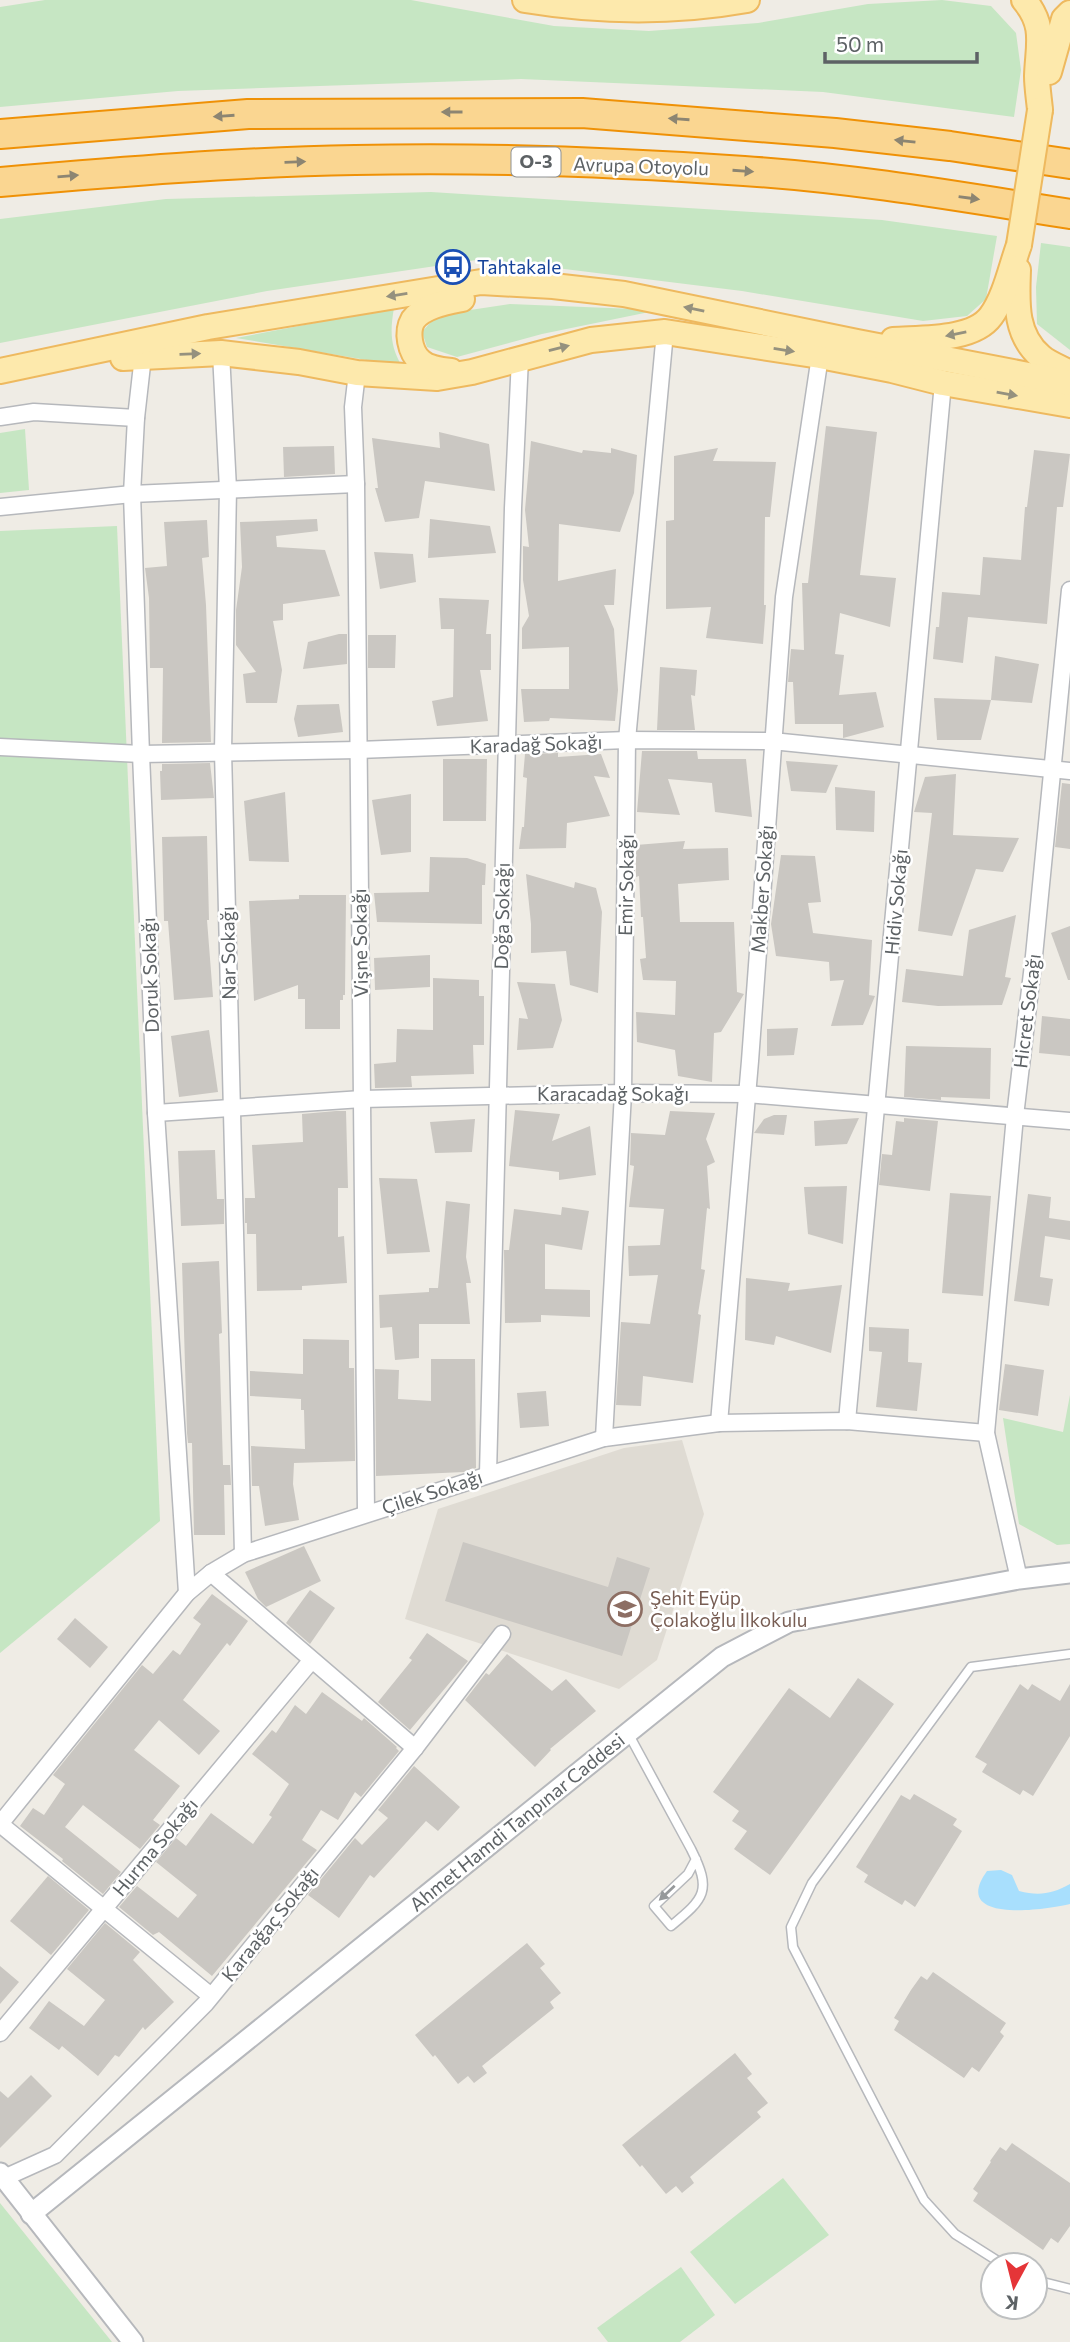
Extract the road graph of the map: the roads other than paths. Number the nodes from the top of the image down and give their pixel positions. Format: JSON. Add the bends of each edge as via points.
{"nodes":[{"id":1,"x":525,"y":0,"type":"edge"},
{"id":2,"x":607,"y":0,"type":"edge"},
{"id":3,"x":747,"y":0,"type":"edge"},
{"id":4,"x":1024,"y":0,"type":"edge"},
{"id":5,"x":672,"y":7,"type":"junction"},
{"id":6,"x":1070,"y":13,"type":"edge"},
{"id":7,"x":1040,"y":110,"type":"junction"},
{"id":8,"x":0,"y":134,"type":"edge"},
{"id":9,"x":1070,"y":163,"type":"edge"},
{"id":10,"x":0,"y":182,"type":"edge"},
{"id":11,"x":1070,"y":214,"type":"edge"},
{"id":12,"x":1019,"y":245,"type":"junction"},
{"id":13,"x":553,"y":286,"type":"junction"},
{"id":14,"x":665,"y":332,"type":"junction"},
{"id":15,"x":857,"y":342,"type":"junction"},
{"id":16,"x":221,"y":353,"type":"junction"},
{"id":17,"x":143,"y":356,"type":"junction"},
{"id":18,"x":820,"y":356,"type":"junction"},
{"id":19,"x":520,"y":358,"type":"junction"},
{"id":20,"x":0,"y":371,"type":"edge"},
{"id":21,"x":472,"y":372,"type":"junction"},
{"id":22,"x":356,"y":373,"type":"junction"},
{"id":23,"x":1070,"y":373,"type":"edge"},
{"id":24,"x":943,"y":383,"type":"junction"},
{"id":25,"x":1070,"y":383,"type":"edge"},
{"id":26,"x":1070,"y":405,"type":"edge"},
{"id":27,"x":0,"y":417,"type":"edge"},
{"id":28,"x":135,"y":418,"type":"junction"},
{"id":29,"x":356,"y":484,"type":"junction"},
{"id":30,"x":228,"y":489,"type":"junction"},
{"id":31,"x":132,"y":494,"type":"junction"},
{"id":32,"x":0,"y":507,"type":"edge"},
{"id":33,"x":1070,"y":590,"type":"edge"},
{"id":34,"x":627,"y":740,"type":"junction"},
{"id":35,"x":772,"y":741,"type":"junction"},
{"id":36,"x":507,"y":745,"type":"junction"},
{"id":37,"x":0,"y":747,"type":"edge"},
{"id":38,"x":359,"y":750,"type":"junction"},
{"id":39,"x":223,"y":751,"type":"junction"},
{"id":40,"x":141,"y":754,"type":"junction"},
{"id":41,"x":908,"y":754,"type":"junction"},
{"id":42,"x":1051,"y":769,"type":"junction"},
{"id":43,"x":1070,"y":771,"type":"edge"},
{"id":44,"x":623,"y":1093,"type":"junction"},
{"id":45,"x":747,"y":1094,"type":"junction"},
{"id":46,"x":498,"y":1095,"type":"junction"},
{"id":47,"x":362,"y":1099,"type":"junction"},
{"id":48,"x":878,"y":1105,"type":"junction"},
{"id":49,"x":232,"y":1108,"type":"junction"},
{"id":50,"x":156,"y":1113,"type":"junction"},
{"id":51,"x":1015,"y":1116,"type":"junction"},
{"id":52,"x":1070,"y":1121,"type":"edge"},
{"id":53,"x":847,"y":1421,"type":"junction"},
{"id":54,"x":719,"y":1423,"type":"junction"},
{"id":55,"x":986,"y":1433,"type":"junction"},
{"id":56,"x":604,"y":1438,"type":"junction"},
{"id":57,"x":488,"y":1474,"type":"junction"},
{"id":58,"x":366,"y":1513,"type":"junction"},
{"id":59,"x":243,"y":1553,"type":"junction"},
{"id":60,"x":211,"y":1573,"type":"junction"},
{"id":61,"x":1070,"y":1573,"type":"edge"},
{"id":62,"x":1019,"y":1579,"type":"junction"},
{"id":63,"x":187,"y":1593,"type":"junction"},
{"id":64,"x":502,"y":1634,"type":"dead end"},
{"id":65,"x":1070,"y":1654,"type":"edge"},
{"id":66,"x":311,"y":1661,"type":"junction"},
{"id":67,"x":628,"y":1733,"type":"junction"},
{"id":68,"x":415,"y":1748,"type":"junction"},
{"id":69,"x":0,"y":1824,"type":"edge"},
{"id":70,"x":696,"y":1859,"type":"junction"},
{"id":71,"x":104,"y":1909,"type":"junction"},
{"id":72,"x":211,"y":1997,"type":"junction"},
{"id":73,"x":0,"y":2033,"type":"edge"},
{"id":74,"x":2,"y":2176,"type":"edge"},
{"id":75,"x":31,"y":2214,"type":"junction"},
{"id":76,"x":981,"y":2251,"type":"edge"},
{"id":77,"x":1049,"y":2284,"type":"edge"},
{"id":78,"x":1070,"y":2289,"type":"edge"},
{"id":79,"x":134,"y":2342,"type":"edge"}],
"edges":[{"from":1,"to":5,"type":"main road","via":[[636,10]]},
{"from":2,"to":5,"type":"main road"},
{"from":3,"to":5,"type":"main road"},
{"from":4,"to":7,"type":"main road","via":[[1039,23]]},
{"from":6,"to":7,"type":"main road","via":[[1057,39]]},
{"from":7,"to":12,"type":"main road","bridge":true},
{"from":9,"to":8,"type":"highway","one_way":true,"via":[[835,133],[582,113],[248,114]]},
{"from":10,"to":11,"type":"highway","name":"Avrupa Otoyolu","number":"O-3","one_way":true,"via":[[266,162],[547,162],[758,172]]},
{"from":12,"to":15,"type":"main road","one_way":true,"via":[[991,316],[976,330]]},
{"from":12,"to":23,"type":"main road","via":[[1016,307],[1021,328],[1041,357]]},
{"from":15,"to":13,"type":"main road","one_way":true,"via":[[624,294]]},
{"from":13,"to":20,"type":"main road","one_way":true,"via":[[481,282],[208,327]]},
{"from":13,"to":21,"type":"main road","via":[[435,305],[414,319],[409,333],[419,360],[439,370]]},
{"from":14,"to":18,"type":"main road","one_way":true},
{"from":19,"to":14,"type":"main road","one_way":true,"via":[[592,341]]},
{"from":14,"to":34,"type":"street","name":"Emir Sokağı"},
{"from":15,"to":25,"type":"main road"},
{"from":17,"to":16,"type":"main road","one_way":true},
{"from":16,"to":22,"type":"main road"},
{"from":16,"to":30,"type":"street","name":"Nar Sokağı"},
{"from":17,"to":20,"type":"main road"},
{"from":17,"to":28,"type":"street","name":"Doruk Sokağı"},
{"from":18,"to":24,"type":"main road"},
{"from":18,"to":35,"type":"street","name":"Makber Sokağı","via":[[784,597]]},
{"from":19,"to":21,"type":"main road"},
{"from":19,"to":36,"type":"street","name":"Doğa Sokağı"},
{"from":21,"to":22,"type":"main road","via":[[437,378]]},
{"from":22,"to":29,"type":"street","name":"Vişne Sokağı"},
{"from":24,"to":26,"type":"main road","one_way":true},
{"from":24,"to":41,"type":"street","name":"Hidiv Sokağı"},
{"from":27,"to":28,"type":"street","via":[[34,412]]},
{"from":28,"to":31,"type":"street","name":"Doruk Sokağı"},
{"from":29,"to":30,"type":"street"},
{"from":29,"to":38,"type":"street","name":"Vişne Sokağı"},
{"from":30,"to":31,"type":"street"},
{"from":30,"to":39,"type":"street","name":"Nar Sokağı"},
{"from":31,"to":32,"type":"street"},
{"from":31,"to":40,"type":"street","name":"Doruk Sokağı"},
{"from":33,"to":42,"type":"street","name":"Hicret Sokağı"},
{"from":34,"to":35,"type":"street","name":"Karadağ Sokağı"},
{"from":34,"to":36,"type":"street","name":"Karadağ Sokağı"},
{"from":34,"to":44,"type":"street","name":"Emir Sokağı"},
{"from":35,"to":41,"type":"street","name":"Karadağ Sokağı"},
{"from":35,"to":45,"type":"street","name":"Makber Sokağı"},
{"from":36,"to":38,"type":"street","name":"Karadağ Sokağı"},
{"from":36,"to":46,"type":"street","name":"Doğa Sokağı"},
{"from":37,"to":40,"type":"street","name":"Karadağ Sokağı"},
{"from":38,"to":39,"type":"street","name":"Karadağ Sokağı"},
{"from":38,"to":47,"type":"street","name":"Vişne Sokağı"},
{"from":39,"to":40,"type":"street","name":"Karadağ Sokağı"},
{"from":39,"to":49,"type":"street","name":"Nar Sokağı"},
{"from":40,"to":50,"type":"street","name":"Doruk Sokağı"},
{"from":41,"to":42,"type":"street","name":"Karadağ Sokağı"},
{"from":41,"to":48,"type":"street","name":"Hidiv Sokağı"},
{"from":42,"to":43,"type":"street","name":"Karadağ Sokağı"},
{"from":42,"to":51,"type":"street","name":"Hicret Sokağı"},
{"from":44,"to":45,"type":"street","name":"Karacadağ Sokağı"},
{"from":44,"to":46,"type":"street","name":"Karacadağ Sokağı"},
{"from":44,"to":56,"type":"street","name":"Emir Sokağı"},
{"from":45,"to":48,"type":"street","name":"Karacadağ Sokağı"},
{"from":45,"to":54,"type":"street","name":"Makber Sokağı"},
{"from":46,"to":47,"type":"street","name":"Karacadağ Sokağı"},
{"from":46,"to":57,"type":"street","name":"Doğa Sokağı"},
{"from":47,"to":49,"type":"street","name":"Karacadağ Sokağı"},
{"from":47,"to":58,"type":"street","name":"Vişne Sokağı"},
{"from":48,"to":51,"type":"street","name":"Karacadağ Sokağı"},
{"from":48,"to":53,"type":"street","name":"Hidiv Sokağı"},
{"from":49,"to":50,"type":"street","name":"Karacadağ Sokağı"},
{"from":49,"to":59,"type":"street","name":"Nar Sokağı"},
{"from":50,"to":63,"type":"street","name":"Doruk Sokağı"},
{"from":51,"to":52,"type":"street","name":"Karacadağ Sokağı"},
{"from":51,"to":55,"type":"street","name":"Hicret Sokağı"},
{"from":53,"to":54,"type":"street","name":"Çilek Sokağı"},
{"from":53,"to":55,"type":"street","name":"Çilek Sokağı"},
{"from":54,"to":56,"type":"street","name":"Çilek Sokağı"},
{"from":55,"to":62,"type":"street","name":"Hicret Sokağı"},
{"from":56,"to":57,"type":"street","name":"Çilek Sokağı"},
{"from":57,"to":58,"type":"street","name":"Çilek Sokağı"},
{"from":58,"to":59,"type":"street","name":"Çilek Sokağı"},
{"from":59,"to":60,"type":"street","name":"Çilek Sokağı"},
{"from":60,"to":63,"type":"street","name":"Çilek Sokağı"},
{"from":60,"to":66,"type":"street"},
{"from":61,"to":62,"type":"street","name":"Ahmet Hamdi Tanpınar Caddesi"},
{"from":62,"to":67,"type":"street","name":"Ahmet Hamdi Tanpınar Caddesi","via":[[789,1622],[722,1657]]},
{"from":63,"to":69,"type":"street","name":"Çilek Sokağı"},
{"from":64,"to":68,"type":"street","name":"Karaağaç Sokağı"},
{"from":65,"to":76,"type":"lane","via":[[971,1667],[812,1884],[791,1927],[793,1947],[924,2200],[954,2234]]},
{"from":66,"to":68,"type":"street"},
{"from":66,"to":71,"type":"street","name":"Hurma Sokağı"},
{"from":67,"to":70,"type":"lane"},
{"from":67,"to":75,"type":"street","name":"Ahmet Hamdi Tanpınar Caddesi"},
{"from":68,"to":72,"type":"street","name":"Karaağaç Sokağı"},
{"from":69,"to":71,"type":"street"},
{"from":70,"to":70,"type":"lane","one_way":true,"via":[[688,1874],[654,1906],[671,1926],[700,1899],[703,1880]]},
{"from":71,"to":72,"type":"street"},
{"from":71,"to":73,"type":"street","name":"Hurma Sokağı"},
{"from":72,"to":74,"type":"street","name":"Karaağaç Sokağı","via":[[55,2155]]},
{"from":74,"to":75,"type":"street"},
{"from":75,"to":79,"type":"street"},
{"from":77,"to":78,"type":"lane"}]}
